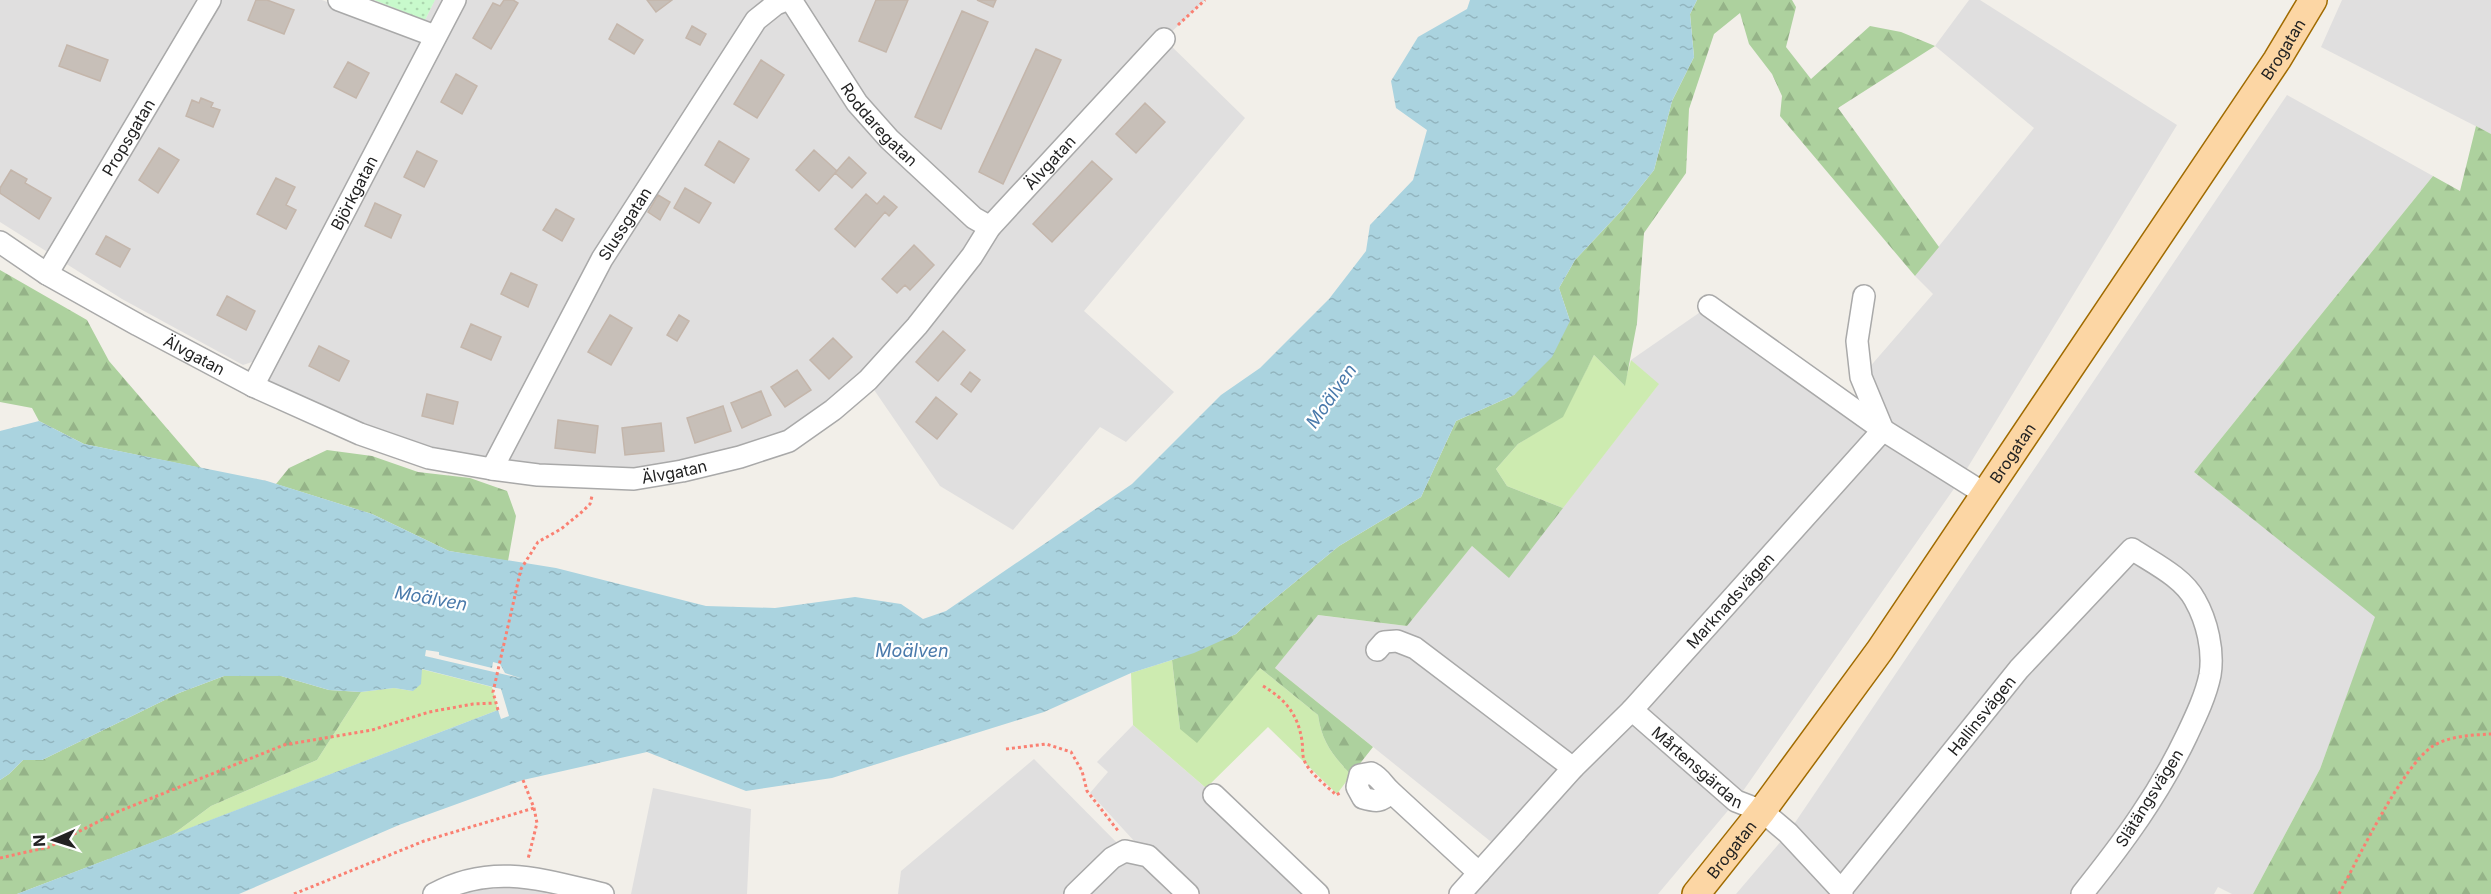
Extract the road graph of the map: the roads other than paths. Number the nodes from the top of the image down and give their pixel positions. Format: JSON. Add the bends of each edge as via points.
{"nodes":[{"id":1,"x":210,"y":0,"type":"edge"},
{"id":2,"x":339,"y":0,"type":"edge"},
{"id":3,"x":455,"y":0,"type":"edge"},
{"id":4,"x":786,"y":0,"type":"edge"},
{"id":5,"x":791,"y":0,"type":"edge"},
{"id":6,"x":2313,"y":0,"type":"edge"},
{"id":7,"x":435,"y":36,"type":"junction"},
{"id":8,"x":1164,"y":39,"type":"road end"},
{"id":9,"x":990,"y":227,"type":"junction"},
{"id":10,"x":0,"y":242,"type":"edge"},
{"id":11,"x":46,"y":274,"type":"junction"},
{"id":12,"x":1864,"y":296,"type":"dead end"},
{"id":13,"x":1709,"y":306,"type":"dead end"},
{"id":14,"x":253,"y":386,"type":"junction"},
{"id":15,"x":1883,"y":430,"type":"junction"},
{"id":16,"x":492,"y":469,"type":"junction"},
{"id":17,"x":1985,"y":494,"type":"junction"},
{"id":18,"x":2132,"y":549,"type":"joint"},
{"id":19,"x":1377,"y":650,"type":"dead end"},
{"id":20,"x":1632,"y":710,"type":"junction"},
{"id":21,"x":1573,"y":768,"type":"junction"},
{"id":22,"x":1357,"y":787,"type":"road end"},
{"id":23,"x":1214,"y":795,"type":"dead end"},
{"id":24,"x":1762,"y":811,"type":"junction"},
{"id":25,"x":1479,"y":873,"type":"junction"},
{"id":26,"x":1841,"y":892,"type":"edge"},
{"id":27,"x":434,"y":894,"type":"edge"},
{"id":28,"x":603,"y":894,"type":"edge"},
{"id":29,"x":1075,"y":894,"type":"edge"},
{"id":30,"x":1188,"y":894,"type":"edge"},
{"id":31,"x":1318,"y":894,"type":"edge"},
{"id":32,"x":1460,"y":894,"type":"edge"},
{"id":33,"x":1696,"y":894,"type":"edge"},
{"id":34,"x":2082,"y":894,"type":"edge"}],
"edges":[{"from":1,"to":11,"type":"street","name":"Propsgatan"},
{"from":2,"to":7,"type":"street"},
{"from":3,"to":7,"type":"street","name":"Björkgatan"},
{"from":4,"to":16,"type":"street","name":"Slussgatan","via":[[756,20],[602,260]]},
{"from":5,"to":9,"type":"street","name":"Roddaregatan","via":[[857,103],[889,139],[974,218]]},
{"from":6,"to":17,"type":"main road","name":"Brogatan","via":[[2277,60]]},
{"from":7,"to":14,"type":"street","name":"Björkgatan"},
{"from":8,"to":9,"type":"street","name":"Älvgatan"},
{"from":9,"to":16,"type":"street","name":"Älvgatan","via":[[917,326],[868,380],[789,441],[740,457],[634,479]]},
{"from":10,"to":11,"type":"street","name":"Älvgatan"},
{"from":11,"to":14,"type":"street","name":"Älvgatan"},
{"from":12,"to":15,"type":"street","via":[[1857,341],[1861,377]]},
{"from":13,"to":15,"type":"street"},
{"from":14,"to":16,"type":"street","name":"Älvgatan","via":[[360,434],[429,458]]},
{"from":15,"to":17,"type":"street"},
{"from":15,"to":20,"type":"street","name":"Marknadsvägen"},
{"from":17,"to":24,"type":"main road","name":"Brogatan","via":[[1880,650]]},
{"from":18,"to":26,"type":"street","name":"Hallinsvägen","via":[[2019,669]]},
{"from":18,"to":34,"type":"street","name":"Slätängsvägen","via":[[2180,581],[2195,598],[2207,627],[2210,674],[2172,767],[2130,834]]},
{"from":19,"to":21,"type":"street","via":[[1384,642],[1397,640],[1415,648]]},
{"from":20,"to":21,"type":"street","name":"Marknadsvägen"},
{"from":20,"to":24,"type":"street","name":"Mårtensgärdan","via":[[1736,801]]},
{"from":21,"to":25,"type":"street","name":"Marknadsvägen"},
{"from":22,"to":25,"type":"street","via":[[1360,775],[1371,773],[1380,777],[1391,792]]},
{"from":23,"to":31,"type":"street"},
{"from":24,"to":26,"type":"street","name":"Mårtensgärdan","via":[[1788,833]]},
{"from":24,"to":33,"type":"main road","name":"Brogatan"},
{"from":25,"to":32,"type":"street","name":"Marknadsvägen"},
{"from":27,"to":28,"type":"street","via":[[478,878],[527,876]]},
{"from":29,"to":30,"type":"street","via":[[1112,858],[1125,851],[1148,856]]}]}
